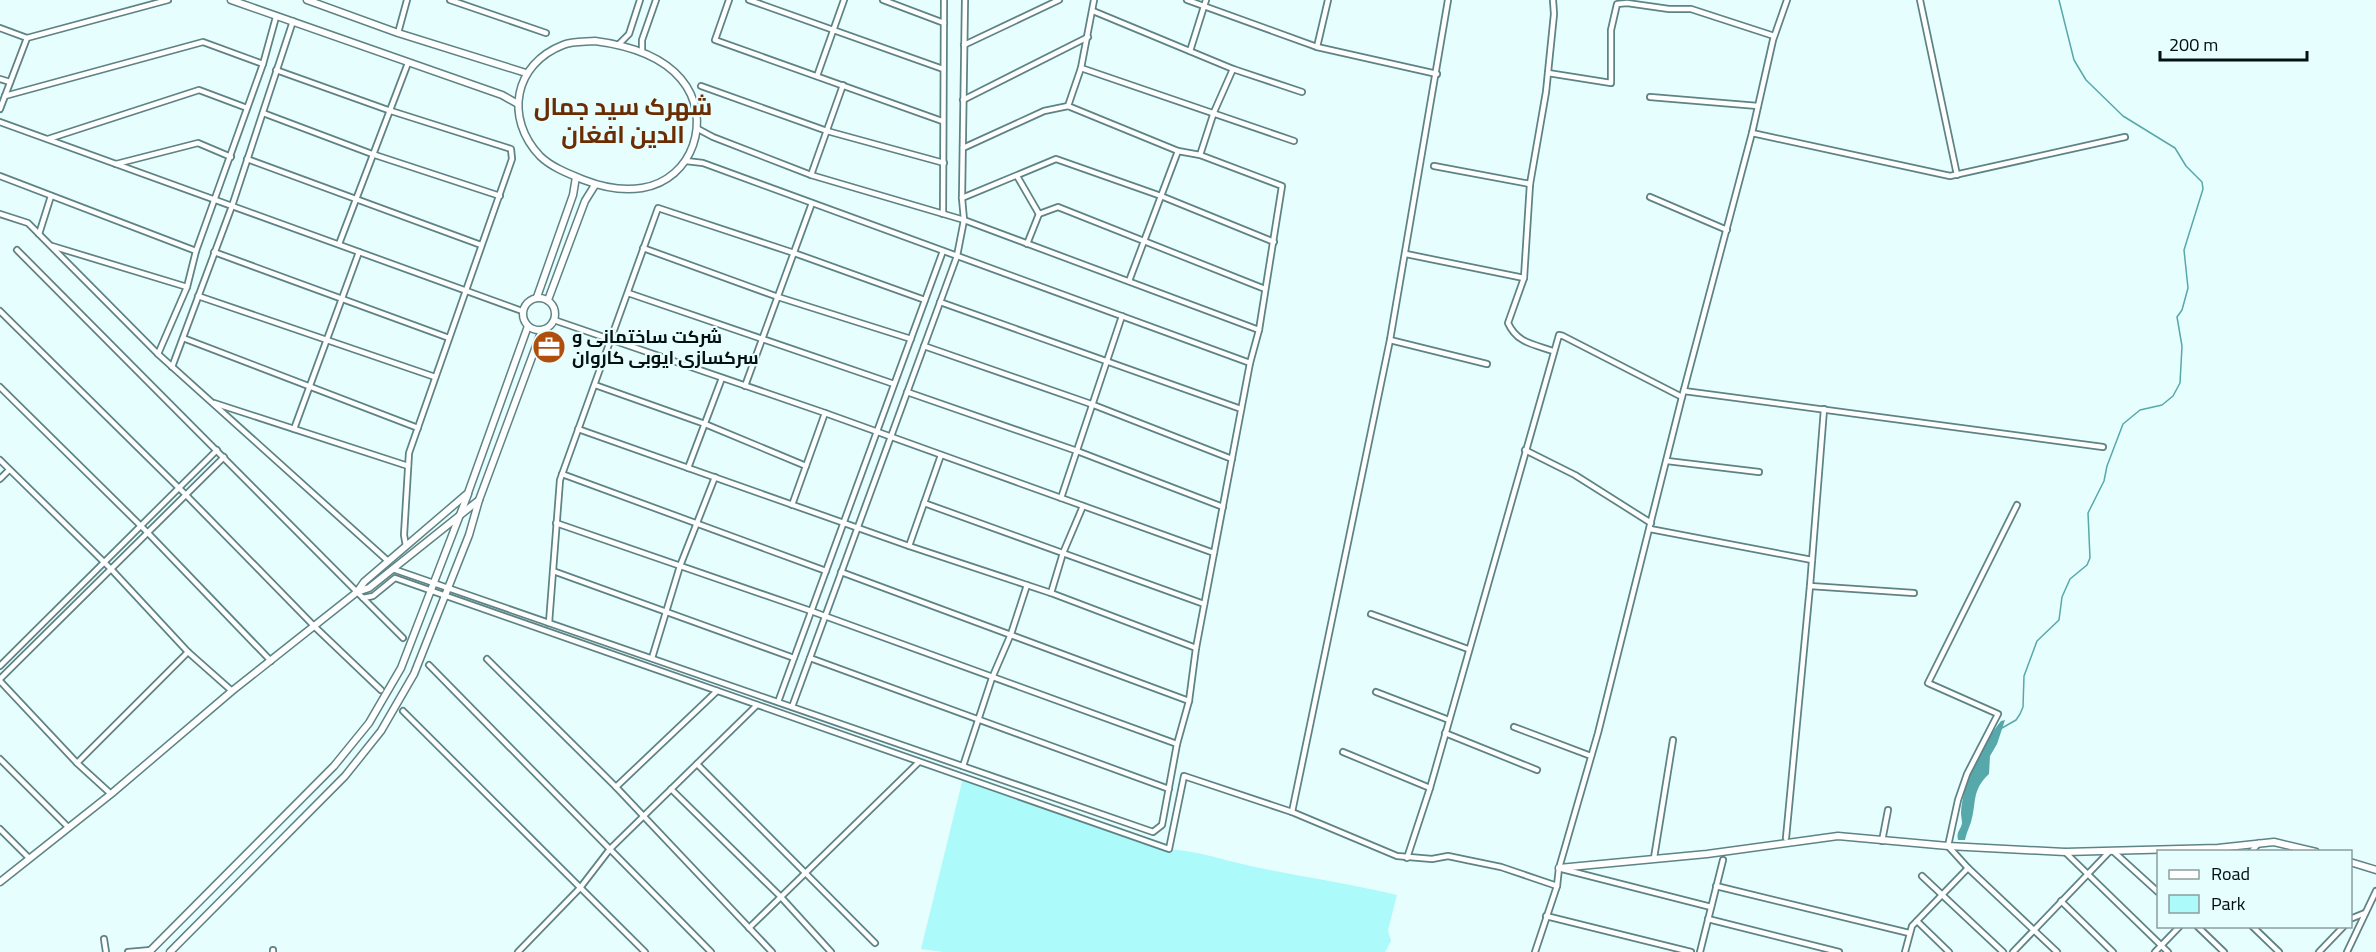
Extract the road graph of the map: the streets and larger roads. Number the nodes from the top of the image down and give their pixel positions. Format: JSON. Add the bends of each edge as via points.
{"nodes":[{"id":1,"x":168,"y":0,"type":"edge"},
{"id":2,"x":231,"y":0,"type":"edge"},
{"id":3,"x":307,"y":0,"type":"edge"},
{"id":4,"x":407,"y":0,"type":"edge"},
{"id":5,"x":450,"y":0,"type":"edge"},
{"id":6,"x":640,"y":0,"type":"edge"},
{"id":7,"x":656,"y":0,"type":"edge"},
{"id":8,"x":729,"y":0,"type":"edge"},
{"id":9,"x":749,"y":0,"type":"edge"},
{"id":10,"x":844,"y":0,"type":"edge"},
{"id":11,"x":883,"y":0,"type":"edge"},
{"id":12,"x":944,"y":0,"type":"edge"},
{"id":13,"x":965,"y":0,"type":"edge"},
{"id":14,"x":1059,"y":0,"type":"edge"},
{"id":15,"x":1094,"y":0,"type":"edge"},
{"id":16,"x":1187,"y":0,"type":"edge"},
{"id":17,"x":1206,"y":0,"type":"edge"},
{"id":18,"x":1328,"y":0,"type":"edge"},
{"id":19,"x":1448,"y":0,"type":"edge"},
{"id":20,"x":1553,"y":0,"type":"edge"},
{"id":21,"x":1787,"y":0,"type":"edge"},
{"id":22,"x":1920,"y":0,"type":"edge"},
{"id":23,"x":1203,"y":6,"type":"junction"},
{"id":24,"x":1093,"y":11,"type":"junction"},
{"id":25,"x":276,"y":17,"type":"junction"},
{"id":26,"x":293,"y":21,"type":"junction"},
{"id":27,"x":944,"y":23,"type":"junction"},
{"id":28,"x":0,"y":28,"type":"edge"},
{"id":29,"x":833,"y":30,"type":"junction"},
{"id":30,"x":398,"y":33,"type":"junction"},
{"id":31,"x":546,"y":33,"type":"dead end"},
{"id":32,"x":1774,"y":36,"type":"junction"},
{"id":33,"x":1088,"y":37,"type":"junction"},
{"id":34,"x":27,"y":38,"type":"junction"},
{"id":35,"x":619,"y":44,"type":"junction"},
{"id":36,"x":964,"y":45,"type":"junction"},
{"id":37,"x":1317,"y":46,"type":"junction"},
{"id":38,"x":1190,"y":51,"type":"junction"},
{"id":39,"x":642,"y":52,"type":"junction"},
{"id":40,"x":408,"y":63,"type":"junction"},
{"id":41,"x":263,"y":64,"type":"junction"},
{"id":42,"x":1081,"y":68,"type":"junction"},
{"id":43,"x":943,"y":69,"type":"junction"},
{"id":44,"x":1233,"y":69,"type":"junction"},
{"id":45,"x":276,"y":70,"type":"junction"},
{"id":46,"x":526,"y":72,"type":"junction"},
{"id":47,"x":1548,"y":73,"type":"junction"},
{"id":48,"x":1437,"y":74,"type":"junction"},
{"id":49,"x":817,"y":76,"type":"junction"},
{"id":50,"x":0,"y":79,"type":"edge"},
{"id":51,"x":10,"y":82,"type":"junction"},
{"id":52,"x":843,"y":85,"type":"junction"},
{"id":53,"x":701,"y":86,"type":"dead end"},
{"id":54,"x":1302,"y":92,"type":"dead end"},
{"id":55,"x":5,"y":96,"type":"junction"},
{"id":56,"x":1650,"y":97,"type":"dead end"},
{"id":57,"x":963,"y":100,"type":"junction"},
{"id":58,"x":518,"y":104,"type":"junction"},
{"id":59,"x":1068,"y":106,"type":"junction"},
{"id":60,"x":1758,"y":106,"type":"junction"},
{"id":61,"x":248,"y":108,"type":"junction"},
{"id":62,"x":0,"y":109,"type":"edge"},
{"id":63,"x":388,"y":110,"type":"junction"},
{"id":64,"x":262,"y":112,"type":"junction"},
{"id":65,"x":1214,"y":112,"type":"junction"},
{"id":66,"x":942,"y":121,"type":"junction"},
{"id":67,"x":0,"y":122,"type":"edge"},
{"id":68,"x":699,"y":129,"type":"junction"},
{"id":69,"x":827,"y":131,"type":"junction"},
{"id":70,"x":1752,"y":133,"type":"junction"},
{"id":71,"x":2125,"y":137,"type":"dead end"},
{"id":72,"x":48,"y":140,"type":"junction"},
{"id":73,"x":1294,"y":141,"type":"dead end"},
{"id":74,"x":963,"y":148,"type":"junction"},
{"id":75,"x":1178,"y":152,"type":"junction"},
{"id":76,"x":372,"y":154,"type":"junction"},
{"id":77,"x":1200,"y":154,"type":"junction"},
{"id":78,"x":231,"y":157,"type":"junction"},
{"id":79,"x":248,"y":159,"type":"junction"},
{"id":80,"x":686,"y":161,"type":"junction"},
{"id":81,"x":944,"y":163,"type":"junction"},
{"id":82,"x":116,"y":164,"type":"junction"},
{"id":83,"x":1434,"y":166,"type":"dead end"},
{"id":84,"x":1957,"y":174,"type":"junction"},
{"id":85,"x":811,"y":175,"type":"junction"},
{"id":86,"x":0,"y":176,"type":"edge"},
{"id":87,"x":1017,"y":176,"type":"junction"},
{"id":88,"x":576,"y":177,"type":"junction"},
{"id":89,"x":595,"y":184,"type":"junction"},
{"id":90,"x":1530,"y":184,"type":"junction"},
{"id":91,"x":51,"y":196,"type":"junction"},
{"id":92,"x":500,"y":196,"type":"junction"},
{"id":93,"x":1161,"y":196,"type":"junction"},
{"id":94,"x":1650,"y":197,"type":"dead end"},
{"id":95,"x":962,"y":198,"type":"junction"},
{"id":96,"x":357,"y":199,"type":"junction"},
{"id":97,"x":215,"y":200,"type":"junction"},
{"id":98,"x":812,"y":203,"type":"junction"},
{"id":99,"x":232,"y":206,"type":"junction"},
{"id":100,"x":0,"y":214,"type":"edge"},
{"id":101,"x":943,"y":214,"type":"junction"},
{"id":102,"x":1039,"y":214,"type":"junction"},
{"id":103,"x":964,"y":220,"type":"junction"},
{"id":104,"x":1727,"y":231,"type":"junction"},
{"id":105,"x":39,"y":234,"type":"junction"},
{"id":106,"x":1144,"y":239,"type":"junction"},
{"id":107,"x":1275,"y":242,"type":"junction"},
{"id":108,"x":339,"y":244,"type":"junction"},
{"id":109,"x":1027,"y":244,"type":"junction"},
{"id":110,"x":481,"y":245,"type":"junction"},
{"id":111,"x":51,"y":246,"type":"junction"},
{"id":112,"x":644,"y":248,"type":"junction"},
{"id":113,"x":17,"y":250,"type":"dead end"},
{"id":114,"x":196,"y":251,"type":"junction"},
{"id":115,"x":942,"y":251,"type":"junction"},
{"id":116,"x":214,"y":252,"type":"junction"},
{"id":117,"x":359,"y":252,"type":"junction"},
{"id":118,"x":794,"y":253,"type":"junction"},
{"id":119,"x":1406,"y":254,"type":"junction"},
{"id":120,"x":957,"y":256,"type":"junction"},
{"id":121,"x":1524,"y":278,"type":"junction"},
{"id":122,"x":1129,"y":281,"type":"junction"},
{"id":123,"x":187,"y":287,"type":"junction"},
{"id":124,"x":1265,"y":289,"type":"junction"},
{"id":125,"x":466,"y":290,"type":"junction"},
{"id":126,"x":628,"y":292,"type":"junction"},
{"id":127,"x":198,"y":296,"type":"junction"},
{"id":128,"x":537,"y":297,"type":"junction"},
{"id":129,"x":778,"y":297,"type":"junction"},
{"id":130,"x":342,"y":298,"type":"junction"},
{"id":131,"x":548,"y":300,"type":"junction"},
{"id":132,"x":924,"y":300,"type":"junction"},
{"id":133,"x":940,"y":302,"type":"junction"},
{"id":134,"x":0,"y":311,"type":"edge"},
{"id":135,"x":522,"y":311,"type":"junction"},
{"id":136,"x":1122,"y":316,"type":"junction"},
{"id":137,"x":554,"y":320,"type":"junction"},
{"id":138,"x":528,"y":326,"type":"junction"},
{"id":139,"x":542,"y":330,"type":"junction"},
{"id":140,"x":1259,"y":330,"type":"junction"},
{"id":141,"x":183,"y":338,"type":"junction"},
{"id":142,"x":449,"y":338,"type":"junction"},
{"id":143,"x":762,"y":339,"type":"junction"},
{"id":144,"x":911,"y":339,"type":"junction"},
{"id":145,"x":611,"y":340,"type":"junction"},
{"id":146,"x":1390,"y":340,"type":"junction"},
{"id":147,"x":326,"y":341,"type":"junction"},
{"id":148,"x":924,"y":346,"type":"junction"},
{"id":149,"x":1553,"y":351,"type":"junction"},
{"id":150,"x":158,"y":354,"type":"junction"},
{"id":151,"x":1106,"y":362,"type":"junction"},
{"id":152,"x":1250,"y":363,"type":"junction"},
{"id":153,"x":1487,"y":364,"type":"dead end"},
{"id":154,"x":172,"y":366,"type":"junction"},
{"id":155,"x":435,"y":377,"type":"junction"},
{"id":156,"x":722,"y":378,"type":"junction"},
{"id":157,"x":894,"y":384,"type":"junction"},
{"id":158,"x":595,"y":385,"type":"junction"},
{"id":159,"x":310,"y":386,"type":"junction"},
{"id":160,"x":745,"y":386,"type":"junction"},
{"id":161,"x":0,"y":387,"type":"edge"},
{"id":162,"x":1684,"y":391,"type":"junction"},
{"id":163,"x":907,"y":392,"type":"junction"},
{"id":164,"x":1682,"y":397,"type":"junction"},
{"id":165,"x":211,"y":402,"type":"junction"},
{"id":166,"x":1091,"y":404,"type":"junction"},
{"id":167,"x":1241,"y":409,"type":"junction"},
{"id":168,"x":1824,"y":409,"type":"junction"},
{"id":169,"x":825,"y":413,"type":"junction"},
{"id":170,"x":705,"y":423,"type":"junction"},
{"id":171,"x":418,"y":428,"type":"junction"},
{"id":172,"x":294,"y":429,"type":"junction"},
{"id":173,"x":578,"y":429,"type":"junction"},
{"id":174,"x":876,"y":432,"type":"junction"},
{"id":175,"x":891,"y":437,"type":"junction"},
{"id":176,"x":2103,"y":447,"type":"dead end"},
{"id":177,"x":217,"y":450,"type":"junction"},
{"id":178,"x":1525,"y":450,"type":"junction"},
{"id":179,"x":1077,"y":452,"type":"junction"},
{"id":180,"x":941,"y":455,"type":"junction"},
{"id":181,"x":224,"y":457,"type":"junction"},
{"id":182,"x":1232,"y":459,"type":"junction"},
{"id":183,"x":0,"y":460,"type":"edge"},
{"id":184,"x":1667,"y":460,"type":"junction"},
{"id":185,"x":408,"y":466,"type":"junction"},
{"id":186,"x":806,"y":466,"type":"junction"},
{"id":187,"x":688,"y":468,"type":"junction"},
{"id":188,"x":9,"y":470,"type":"junction"},
{"id":189,"x":1759,"y":472,"type":"dead end"},
{"id":190,"x":562,"y":474,"type":"junction"},
{"id":191,"x":715,"y":477,"type":"junction"},
{"id":192,"x":0,"y":479,"type":"edge"},
{"id":193,"x":179,"y":488,"type":"junction"},
{"id":194,"x":468,"y":494,"type":"junction"},
{"id":195,"x":186,"y":495,"type":"junction"},
{"id":196,"x":1061,"y":498,"type":"junction"},
{"id":197,"x":479,"y":500,"type":"junction"},
{"id":198,"x":924,"y":503,"type":"junction"},
{"id":199,"x":792,"y":505,"type":"junction"},
{"id":200,"x":2017,"y":505,"type":"dead end"},
{"id":201,"x":1083,"y":506,"type":"junction"},
{"id":202,"x":1222,"y":507,"type":"junction"},
{"id":203,"x":460,"y":514,"type":"junction"},
{"id":204,"x":556,"y":523,"type":"junction"},
{"id":205,"x":843,"y":523,"type":"junction"},
{"id":206,"x":697,"y":524,"type":"junction"},
{"id":207,"x":141,"y":526,"type":"junction"},
{"id":208,"x":1651,"y":526,"type":"junction"},
{"id":209,"x":858,"y":528,"type":"junction"},
{"id":210,"x":147,"y":532,"type":"junction"},
{"id":211,"x":406,"y":546,"type":"junction"},
{"id":212,"x":909,"y":546,"type":"junction"},
{"id":213,"x":1063,"y":553,"type":"junction"},
{"id":214,"x":1214,"y":553,"type":"junction"},
{"id":215,"x":1812,"y":560,"type":"junction"},
{"id":216,"x":388,"y":561,"type":"junction"},
{"id":217,"x":104,"y":563,"type":"junction"},
{"id":218,"x":680,"y":566,"type":"junction"},
{"id":219,"x":111,"y":569,"type":"junction"},
{"id":220,"x":393,"y":569,"type":"junction"},
{"id":221,"x":553,"y":571,"type":"junction"},
{"id":222,"x":826,"y":571,"type":"junction"},
{"id":223,"x":841,"y":572,"type":"junction"},
{"id":224,"x":434,"y":583,"type":"junction"},
{"id":225,"x":1027,"y":585,"type":"junction"},
{"id":226,"x":1810,"y":586,"type":"junction"},
{"id":227,"x":448,"y":588,"type":"junction"},
{"id":228,"x":431,"y":590,"type":"junction"},
{"id":229,"x":357,"y":592,"type":"junction"},
{"id":230,"x":1052,"y":592,"type":"junction"},
{"id":231,"x":1914,"y":593,"type":"dead end"},
{"id":232,"x":445,"y":595,"type":"junction"},
{"id":233,"x":363,"y":598,"type":"junction"},
{"id":234,"x":1204,"y":604,"type":"junction"},
{"id":235,"x":811,"y":611,"type":"junction"},
{"id":236,"x":668,"y":612,"type":"junction"},
{"id":237,"x":1371,"y":614,"type":"dead end"},
{"id":238,"x":825,"y":618,"type":"junction"},
{"id":239,"x":549,"y":623,"type":"junction"},
{"id":240,"x":315,"y":627,"type":"junction"},
{"id":241,"x":1011,"y":634,"type":"junction"},
{"id":242,"x":403,"y":638,"type":"dead end"},
{"id":243,"x":1196,"y":648,"type":"junction"},
{"id":244,"x":1468,"y":649,"type":"junction"},
{"id":245,"x":188,"y":651,"type":"junction"},
{"id":246,"x":794,"y":657,"type":"junction"},
{"id":247,"x":487,"y":658,"type":"dead end"},
{"id":248,"x":651,"y":658,"type":"junction"},
{"id":249,"x":810,"y":658,"type":"junction"},
{"id":250,"x":271,"y":661,"type":"junction"},
{"id":251,"x":429,"y":665,"type":"dead end"},
{"id":252,"x":0,"y":666,"type":"edge"},
{"id":253,"x":992,"y":678,"type":"junction"},
{"id":254,"x":0,"y":680,"type":"edge"},
{"id":255,"x":381,"y":690,"type":"dead end"},
{"id":256,"x":232,"y":691,"type":"junction"},
{"id":257,"x":717,"y":691,"type":"junction"},
{"id":258,"x":1376,"y":692,"type":"dead end"},
{"id":259,"x":1189,"y":701,"type":"junction"},
{"id":260,"x":778,"y":702,"type":"junction"},
{"id":261,"x":757,"y":705,"type":"junction"},
{"id":262,"x":792,"y":707,"type":"junction"},
{"id":263,"x":403,"y":711,"type":"dead end"},
{"id":264,"x":978,"y":719,"type":"junction"},
{"id":265,"x":1449,"y":720,"type":"junction"},
{"id":266,"x":1514,"y":727,"type":"dead end"},
{"id":267,"x":1445,"y":733,"type":"junction"},
{"id":268,"x":1673,"y":740,"type":"dead end"},
{"id":269,"x":1178,"y":744,"type":"junction"},
{"id":270,"x":1343,"y":752,"type":"dead end"},
{"id":271,"x":1591,"y":756,"type":"junction"},
{"id":272,"x":0,"y":759,"type":"edge"},
{"id":273,"x":919,"y":762,"type":"junction"},
{"id":274,"x":77,"y":763,"type":"junction"},
{"id":275,"x":697,"y":764,"type":"junction"},
{"id":276,"x":963,"y":766,"type":"junction"},
{"id":277,"x":1537,"y":770,"type":"dead end"},
{"id":278,"x":616,"y":787,"type":"junction"},
{"id":279,"x":1430,"y":788,"type":"junction"},
{"id":280,"x":671,"y":789,"type":"junction"},
{"id":281,"x":1169,"y":789,"type":"junction"},
{"id":282,"x":111,"y":794,"type":"junction"},
{"id":283,"x":1888,"y":810,"type":"dead end"},
{"id":284,"x":1292,"y":812,"type":"junction"},
{"id":285,"x":643,"y":817,"type":"junction"},
{"id":286,"x":68,"y":827,"type":"junction"},
{"id":287,"x":0,"y":829,"type":"edge"},
{"id":288,"x":1786,"y":838,"type":"dead end"},
{"id":289,"x":1882,"y":841,"type":"junction"},
{"id":290,"x":2259,"y":843,"type":"junction"},
{"id":291,"x":1948,"y":846,"type":"junction"},
{"id":292,"x":610,"y":849,"type":"junction"},
{"id":293,"x":2157,"y":850,"type":"edge"},
{"id":294,"x":2164,"y":850,"type":"edge"},
{"id":295,"x":2253,"y":850,"type":"edge"},
{"id":296,"x":2308,"y":850,"type":"edge"},
{"id":297,"x":2065,"y":852,"type":"junction"},
{"id":298,"x":2111,"y":852,"type":"junction"},
{"id":299,"x":28,"y":858,"type":"junction"},
{"id":300,"x":1407,"y":858,"type":"junction"},
{"id":301,"x":1654,"y":858,"type":"junction"},
{"id":302,"x":1723,"y":860,"type":"dead end"},
{"id":303,"x":2352,"y":863,"type":"edge"},
{"id":304,"x":1559,"y":868,"type":"junction"},
{"id":305,"x":1968,"y":868,"type":"junction"},
{"id":306,"x":2376,"y":870,"type":"edge"},
{"id":307,"x":805,"y":873,"type":"junction"},
{"id":308,"x":2087,"y":874,"type":"junction"},
{"id":309,"x":1922,"y":876,"type":"dead end"},
{"id":310,"x":0,"y":882,"type":"edge"},
{"id":311,"x":1557,"y":886,"type":"junction"},
{"id":312,"x":1716,"y":886,"type":"junction"},
{"id":313,"x":580,"y":888,"type":"junction"},
{"id":314,"x":2157,"y":891,"type":"edge"},
{"id":315,"x":2376,"y":891,"type":"edge"},
{"id":316,"x":780,"y":896,"type":"junction"},
{"id":317,"x":1943,"y":896,"type":"junction"},
{"id":318,"x":2061,"y":901,"type":"junction"},
{"id":319,"x":1712,"y":907,"type":"junction"},
{"id":320,"x":2366,"y":913,"type":"junction"},
{"id":321,"x":1546,"y":916,"type":"junction"},
{"id":322,"x":2352,"y":918,"type":"edge"},
{"id":323,"x":1708,"y":919,"type":"junction"},
{"id":324,"x":1917,"y":921,"type":"junction"},
{"id":325,"x":748,"y":928,"type":"junction"},
{"id":326,"x":2179,"y":928,"type":"edge"},
{"id":327,"x":2198,"y":928,"type":"edge"},
{"id":328,"x":2253,"y":928,"type":"edge"},
{"id":329,"x":2343,"y":928,"type":"edge"},
{"id":330,"x":2034,"y":930,"type":"junction"},
{"id":331,"x":1909,"y":933,"type":"junction"},
{"id":332,"x":104,"y":939,"type":"dead end"},
{"id":333,"x":875,"y":943,"type":"dead end"},
{"id":334,"x":2161,"y":946,"type":"junction"},
{"id":335,"x":150,"y":951,"type":"edge"},
{"id":336,"x":106,"y":952,"type":"edge"},
{"id":337,"x":128,"y":952,"type":"edge"},
{"id":338,"x":170,"y":952,"type":"edge"},
{"id":339,"x":518,"y":952,"type":"edge"},
{"id":340,"x":645,"y":952,"type":"edge"},
{"id":341,"x":711,"y":952,"type":"edge"},
{"id":342,"x":772,"y":952,"type":"edge"},
{"id":343,"x":831,"y":952,"type":"edge"},
{"id":344,"x":1535,"y":952,"type":"edge"},
{"id":345,"x":1691,"y":952,"type":"edge"},
{"id":346,"x":1700,"y":952,"type":"edge"},
{"id":347,"x":1839,"y":952,"type":"edge"},
{"id":348,"x":1905,"y":952,"type":"edge"},
{"id":349,"x":1949,"y":952,"type":"edge"},
{"id":350,"x":2003,"y":952,"type":"edge"},
{"id":351,"x":2013,"y":952,"type":"edge"},
{"id":352,"x":2057,"y":952,"type":"edge"},
{"id":353,"x":2113,"y":952,"type":"edge"},
{"id":354,"x":2155,"y":952,"type":"edge"},
{"id":355,"x":2168,"y":952,"type":"edge"},
{"id":356,"x":2224,"y":952,"type":"edge"},
{"id":357,"x":2280,"y":952,"type":"edge"},
{"id":358,"x":2319,"y":952,"type":"edge"},
{"id":359,"x":2347,"y":952,"type":"edge"}],
"edges":[{"from":1,"to":34,"type":"street"},
{"from":2,"to":25,"type":"street"},
{"from":3,"to":30,"type":"street"},
{"from":4,"to":30,"type":"street"},
{"from":5,"to":31,"type":"street"},
{"from":6,"to":35,"type":"street","via":[[628,34]]},
{"from":7,"to":39,"type":"street","via":[[642,40]]},
{"from":8,"to":49,"type":"street","via":[[715,40]]},
{"from":9,"to":29,"type":"street"},
{"from":10,"to":29,"type":"street"},
{"from":11,"to":27,"type":"street"},
{"from":12,"to":27,"type":"street"},
{"from":13,"to":36,"type":"street"},
{"from":14,"to":36,"type":"street"},
{"from":15,"to":24,"type":"street"},
{"from":16,"to":23,"type":"street"},
{"from":17,"to":23,"type":"street"},
{"from":18,"to":37,"type":"street"},
{"from":19,"to":48,"type":"street"},
{"from":20,"to":47,"type":"street"},
{"from":21,"to":32,"type":"street"},
{"from":22,"to":84,"type":"street"},
{"from":23,"to":37,"type":"street"},
{"from":23,"to":38,"type":"street"},
{"from":24,"to":33,"type":"street"},
{"from":24,"to":38,"type":"street"},
{"from":25,"to":26,"type":"street"},
{"from":25,"to":41,"type":"street"},
{"from":26,"to":40,"type":"street"},
{"from":26,"to":45,"type":"street"},
{"from":27,"to":43,"type":"street"},
{"from":28,"to":34,"type":"street"},
{"from":29,"to":43,"type":"street"},
{"from":29,"to":49,"type":"street"},
{"from":30,"to":46,"type":"street"},
{"from":32,"to":47,"type":"street","via":[[1691,9],[1617,4],[1611,30],[1611,82]]},
{"from":32,"to":60,"type":"street"},
{"from":33,"to":42,"type":"street"},
{"from":33,"to":57,"type":"street"},
{"from":34,"to":51,"type":"street"},
{"from":35,"to":39,"type":"street"},
{"from":35,"to":46,"type":"street","via":[[595,41],[565,45]]},
{"from":36,"to":57,"type":"street"},
{"from":37,"to":48,"type":"street"},
{"from":38,"to":44,"type":"street"},
{"from":39,"to":68,"type":"street","via":[[681,79],[692,99]]},
{"from":40,"to":58,"type":"street"},
{"from":40,"to":63,"type":"street"},
{"from":41,"to":55,"type":"street","via":[[203,42]]},
{"from":41,"to":61,"type":"street"},
{"from":42,"to":59,"type":"street"},
{"from":42,"to":65,"type":"street"},
{"from":43,"to":66,"type":"street"},
{"from":44,"to":54,"type":"street"},
{"from":44,"to":65,"type":"street"},
{"from":45,"to":63,"type":"street"},
{"from":45,"to":64,"type":"street"},
{"from":46,"to":58,"type":"street"},
{"from":47,"to":90,"type":"street"},
{"from":48,"to":119,"type":"street"},
{"from":49,"to":52,"type":"street"},
{"from":50,"to":51,"type":"street"},
{"from":51,"to":55,"type":"street"},
{"from":52,"to":66,"type":"street"},
{"from":52,"to":69,"type":"street"},
{"from":53,"to":69,"type":"street"},
{"from":55,"to":62,"type":"street"},
{"from":56,"to":60,"type":"street"},
{"from":57,"to":74,"type":"street"},
{"from":58,"to":88,"type":"street","via":[[530,143],[542,158]]},
{"from":59,"to":74,"type":"street","via":[[1044,111]]},
{"from":59,"to":75,"type":"street"},
{"from":60,"to":70,"type":"street"},
{"from":61,"to":72,"type":"street","via":[[199,90]]},
{"from":61,"to":78,"type":"street"},
{"from":63,"to":76,"type":"street"},
{"from":63,"to":92,"type":"street","via":[[511,149],[512,159]]},
{"from":64,"to":76,"type":"street"},
{"from":64,"to":79,"type":"street"},
{"from":65,"to":73,"type":"street"},
{"from":65,"to":77,"type":"street"},
{"from":66,"to":81,"type":"street"},
{"from":67,"to":72,"type":"street"},
{"from":68,"to":80,"type":"street"},
{"from":68,"to":85,"type":"street"},
{"from":69,"to":81,"type":"street"},
{"from":69,"to":85,"type":"street"},
{"from":70,"to":84,"type":"street","via":[[1950,176]]},
{"from":70,"to":104,"type":"street"},
{"from":71,"to":84,"type":"street"},
{"from":72,"to":82,"type":"street"},
{"from":74,"to":95,"type":"street"},
{"from":75,"to":77,"type":"street"},
{"from":75,"to":93,"type":"street"},
{"from":76,"to":92,"type":"street"},
{"from":76,"to":96,"type":"street"},
{"from":77,"to":107,"type":"street","via":[[1282,186]]},
{"from":78,"to":82,"type":"street","via":[[198,144]]},
{"from":78,"to":97,"type":"street"},
{"from":79,"to":96,"type":"street"},
{"from":79,"to":99,"type":"street"},
{"from":80,"to":89,"type":"street","via":[[656,184],[641,188]]},
{"from":80,"to":98,"type":"street"},
{"from":81,"to":101,"type":"street"},
{"from":82,"to":97,"type":"street"},
{"from":83,"to":90,"type":"street"},
{"from":85,"to":101,"type":"street"},
{"from":86,"to":91,"type":"street"},
{"from":87,"to":93,"type":"street","via":[[1056,159]]},
{"from":87,"to":95,"type":"street"},
{"from":87,"to":102,"type":"street"},
{"from":88,"to":89,"type":"street"},
{"from":88,"to":128,"type":"street"},
{"from":89,"to":131,"type":"street"},
{"from":90,"to":121,"type":"street"},
{"from":91,"to":105,"type":"street"},
{"from":91,"to":114,"type":"street"},
{"from":92,"to":110,"type":"street"},
{"from":93,"to":106,"type":"street"},
{"from":93,"to":107,"type":"street"},
{"from":94,"to":104,"type":"street"},
{"from":95,"to":103,"type":"street"},
{"from":96,"to":108,"type":"street"},
{"from":96,"to":110,"type":"street"},
{"from":97,"to":99,"type":"street"},
{"from":97,"to":114,"type":"street"},
{"from":98,"to":115,"type":"street"},
{"from":98,"to":118,"type":"street"},
{"from":99,"to":108,"type":"street"},
{"from":99,"to":116,"type":"street"},
{"from":100,"to":105,"type":"street","via":[[28,223]]},
{"from":101,"to":103,"type":"street"},
{"from":102,"to":106,"type":"street","via":[[1058,207]]},
{"from":102,"to":109,"type":"street"},
{"from":103,"to":109,"type":"street"},
{"from":103,"to":120,"type":"street"},
{"from":104,"to":162,"type":"street"},
{"from":105,"to":111,"type":"street"},
{"from":106,"to":122,"type":"street"},
{"from":106,"to":124,"type":"street"},
{"from":107,"to":124,"type":"street"},
{"from":108,"to":117,"type":"street"},
{"from":109,"to":122,"type":"street"},
{"from":110,"to":125,"type":"street"},
{"from":111,"to":123,"type":"street"},
{"from":111,"to":150,"type":"street"},
{"from":112,"to":118,"type":"street","via":[[658,208]]},
{"from":112,"to":126,"type":"street"},
{"from":112,"to":129,"type":"street"},
{"from":113,"to":177,"type":"street"},
{"from":114,"to":123,"type":"street"},
{"from":115,"to":120,"type":"street"},
{"from":115,"to":132,"type":"street"},
{"from":116,"to":127,"type":"street"},
{"from":116,"to":130,"type":"street"},
{"from":117,"to":125,"type":"street"},
{"from":117,"to":130,"type":"street"},
{"from":118,"to":129,"type":"street"},
{"from":118,"to":132,"type":"street"},
{"from":119,"to":121,"type":"street"},
{"from":119,"to":146,"type":"street"},
{"from":120,"to":133,"type":"street"},
{"from":120,"to":136,"type":"street"},
{"from":121,"to":149,"type":"street","via":[[1508,323],[1514,335]]},
{"from":122,"to":140,"type":"street"},
{"from":123,"to":150,"type":"street"},
{"from":124,"to":140,"type":"street"},
{"from":125,"to":135,"type":"street"},
{"from":125,"to":142,"type":"street"},
{"from":126,"to":143,"type":"street"},
{"from":126,"to":145,"type":"street"},
{"from":127,"to":141,"type":"street"},
{"from":127,"to":147,"type":"street"},
{"from":128,"to":131,"type":"street"},
{"from":128,"to":135,"type":"street","via":[[527,302]]},
{"from":129,"to":143,"type":"street"},
{"from":129,"to":144,"type":"street"},
{"from":130,"to":142,"type":"street"},
{"from":130,"to":147,"type":"street"},
{"from":131,"to":137,"type":"street","via":[[554,309]]},
{"from":132,"to":144,"type":"street"},
{"from":133,"to":148,"type":"street"},
{"from":133,"to":151,"type":"street"},
{"from":134,"to":193,"type":"street"},
{"from":135,"to":138,"type":"street"},
{"from":136,"to":151,"type":"street"},
{"from":136,"to":152,"type":"street"},
{"from":137,"to":139,"type":"street"},
{"from":137,"to":145,"type":"street"},
{"from":138,"to":139,"type":"street"},
{"from":138,"to":194,"type":"street"},
{"from":139,"to":197,"type":"street"},
{"from":140,"to":152,"type":"street"},
{"from":141,"to":154,"type":"street"},
{"from":141,"to":159,"type":"street"},
{"from":142,"to":155,"type":"street"},
{"from":143,"to":157,"type":"street"},
{"from":143,"to":160,"type":"street"},
{"from":144,"to":157,"type":"street"},
{"from":145,"to":156,"type":"street"},
{"from":145,"to":158,"type":"street"},
{"from":146,"to":153,"type":"street"},
{"from":146,"to":284,"type":"street"},
{"from":147,"to":155,"type":"street"},
{"from":147,"to":159,"type":"street"},
{"from":148,"to":163,"type":"street"},
{"from":148,"to":166,"type":"street"},
{"from":149,"to":164,"type":"street","via":[[1559,335],[1563,336]]},
{"from":149,"to":178,"type":"street"},
{"from":150,"to":154,"type":"street"},
{"from":151,"to":166,"type":"street"},
{"from":151,"to":167,"type":"street"},
{"from":152,"to":167,"type":"street"},
{"from":154,"to":165,"type":"street"},
{"from":155,"to":171,"type":"street"},
{"from":156,"to":160,"type":"street"},
{"from":156,"to":170,"type":"street"},
{"from":157,"to":174,"type":"street"},
{"from":158,"to":170,"type":"street"},
{"from":158,"to":173,"type":"street"},
{"from":159,"to":171,"type":"street"},
{"from":159,"to":172,"type":"street"},
{"from":160,"to":169,"type":"street"},
{"from":161,"to":207,"type":"street"},
{"from":162,"to":164,"type":"street"},
{"from":162,"to":168,"type":"street"},
{"from":163,"to":175,"type":"street"},
{"from":163,"to":179,"type":"street"},
{"from":164,"to":184,"type":"street"},
{"from":165,"to":172,"type":"street"},
{"from":165,"to":216,"type":"street"},
{"from":166,"to":179,"type":"street"},
{"from":166,"to":182,"type":"street"},
{"from":167,"to":182,"type":"street"},
{"from":168,"to":176,"type":"street"},
{"from":168,"to":215,"type":"street"},
{"from":169,"to":174,"type":"street"},
{"from":169,"to":186,"type":"street"},
{"from":170,"to":186,"type":"street"},
{"from":170,"to":187,"type":"street"},
{"from":171,"to":185,"type":"street"},
{"from":172,"to":185,"type":"street"},
{"from":173,"to":187,"type":"street"},
{"from":173,"to":190,"type":"street"},
{"from":174,"to":175,"type":"street"},
{"from":174,"to":205,"type":"street"},
{"from":175,"to":180,"type":"street"},
{"from":175,"to":209,"type":"street"},
{"from":177,"to":181,"type":"street"},
{"from":177,"to":193,"type":"street"},
{"from":178,"to":208,"type":"street","via":[[1575,476]]},
{"from":178,"to":244,"type":"street"},
{"from":179,"to":196,"type":"street"},
{"from":179,"to":202,"type":"street"},
{"from":180,"to":196,"type":"street"},
{"from":180,"to":198,"type":"street"},
{"from":181,"to":195,"type":"street"},
{"from":181,"to":229,"type":"street"},
{"from":182,"to":202,"type":"street"},
{"from":183,"to":188,"type":"street"},
{"from":184,"to":189,"type":"street"},
{"from":184,"to":208,"type":"street"},
{"from":185,"to":211,"type":"street"},
{"from":186,"to":199,"type":"street"},
{"from":187,"to":191,"type":"street"},
{"from":188,"to":192,"type":"street"},
{"from":188,"to":217,"type":"street"},
{"from":190,"to":204,"type":"street"},
{"from":190,"to":206,"type":"street"},
{"from":191,"to":199,"type":"street"},
{"from":191,"to":206,"type":"street"},
{"from":193,"to":195,"type":"street"},
{"from":193,"to":207,"type":"street"},
{"from":194,"to":203,"type":"street"},
{"from":194,"to":211,"type":"street"},
{"from":195,"to":210,"type":"street"},
{"from":195,"to":240,"type":"street"},
{"from":196,"to":201,"type":"street"},
{"from":197,"to":203,"type":"street"},
{"from":197,"to":227,"type":"street"},
{"from":198,"to":212,"type":"street"},
{"from":198,"to":213,"type":"street"},
{"from":199,"to":205,"type":"street"},
{"from":200,"to":291,"type":"street","via":[[1928,681],[1998,714],[1967,774]]},
{"from":201,"to":213,"type":"street"},
{"from":201,"to":214,"type":"street"},
{"from":202,"to":214,"type":"street"},
{"from":203,"to":220,"type":"street"},
{"from":203,"to":224,"type":"street"},
{"from":204,"to":218,"type":"street"},
{"from":204,"to":221,"type":"street"},
{"from":205,"to":209,"type":"street"},
{"from":205,"to":222,"type":"street"},
{"from":206,"to":218,"type":"street"},
{"from":206,"to":222,"type":"street"},
{"from":207,"to":210,"type":"street"},
{"from":207,"to":217,"type":"street"},
{"from":208,"to":215,"type":"street"},
{"from":208,"to":271,"type":"street"},
{"from":209,"to":212,"type":"street"},
{"from":209,"to":223,"type":"street"},
{"from":210,"to":219,"type":"street"},
{"from":210,"to":250,"type":"street"},
{"from":211,"to":216,"type":"street"},
{"from":212,"to":225,"type":"street"},
{"from":213,"to":230,"type":"street"},
{"from":213,"to":234,"type":"street"},
{"from":214,"to":234,"type":"street"},
{"from":215,"to":226,"type":"street"},
{"from":216,"to":229,"type":"street"},
{"from":217,"to":219,"type":"street"},
{"from":217,"to":252,"type":"street"},
{"from":218,"to":235,"type":"street"},
{"from":218,"to":236,"type":"street"},
{"from":219,"to":245,"type":"street"},
{"from":219,"to":254,"type":"street"},
{"from":220,"to":224,"type":"street"},
{"from":220,"to":229,"type":"street","via":[[369,588]]},
{"from":221,"to":236,"type":"street"},
{"from":221,"to":239,"type":"street"},
{"from":222,"to":235,"type":"street"},
{"from":223,"to":238,"type":"street"},
{"from":223,"to":241,"type":"street"},
{"from":224,"to":227,"type":"street"},
{"from":224,"to":228,"type":"street"},
{"from":225,"to":230,"type":"street"},
{"from":225,"to":241,"type":"street"},
{"from":226,"to":231,"type":"street"},
{"from":226,"to":288,"type":"street"},
{"from":227,"to":232,"type":"street"},
{"from":227,"to":239,"type":"street"},
{"from":228,"to":232,"type":"street"},
{"from":228,"to":233,"type":"street","via":[[395,578],[373,596]]},
{"from":228,"to":335,"type":"street","via":[[401,668],[369,723],[334,766]]},
{"from":229,"to":233,"type":"street"},
{"from":229,"to":240,"type":"street"},
{"from":230,"to":243,"type":"street"},
{"from":232,"to":257,"type":"street"},
{"from":232,"to":338,"type":"street","via":[[414,674],[381,731],[345,776]]},
{"from":233,"to":242,"type":"street"},
{"from":234,"to":243,"type":"street"},
{"from":235,"to":238,"type":"street"},
{"from":235,"to":246,"type":"street"},
{"from":236,"to":246,"type":"street"},
{"from":236,"to":248,"type":"street"},
{"from":237,"to":244,"type":"street"},
{"from":238,"to":249,"type":"street"},
{"from":238,"to":253,"type":"street"},
{"from":239,"to":248,"type":"street"},
{"from":240,"to":250,"type":"street"},
{"from":240,"to":255,"type":"street"},
{"from":241,"to":253,"type":"street"},
{"from":241,"to":259,"type":"street"},
{"from":243,"to":259,"type":"street"},
{"from":244,"to":265,"type":"street"},
{"from":245,"to":256,"type":"street"},
{"from":245,"to":274,"type":"street"},
{"from":246,"to":260,"type":"street"},
{"from":247,"to":278,"type":"street"},
{"from":248,"to":260,"type":"street"},
{"from":249,"to":262,"type":"street"},
{"from":249,"to":264,"type":"street"},
{"from":250,"to":256,"type":"street"},
{"from":251,"to":292,"type":"street"},
{"from":253,"to":264,"type":"street"},
{"from":253,"to":269,"type":"street"},
{"from":254,"to":274,"type":"street"},
{"from":256,"to":282,"type":"street"},
{"from":257,"to":261,"type":"street"},
{"from":257,"to":278,"type":"street"},
{"from":258,"to":265,"type":"street"},
{"from":259,"to":269,"type":"street"},
{"from":260,"to":262,"type":"street"},
{"from":261,"to":273,"type":"street"},
{"from":261,"to":275,"type":"street"},
{"from":262,"to":276,"type":"street"},
{"from":263,"to":313,"type":"street"},
{"from":264,"to":276,"type":"street"},
{"from":264,"to":281,"type":"street"},
{"from":265,"to":267,"type":"street"},
{"from":266,"to":271,"type":"street"},
{"from":267,"to":277,"type":"street"},
{"from":267,"to":279,"type":"street"},
{"from":268,"to":301,"type":"street"},
{"from":269,"to":281,"type":"street"},
{"from":270,"to":279,"type":"street"},
{"from":271,"to":304,"type":"street"},
{"from":272,"to":286,"type":"street"},
{"from":273,"to":284,"type":"street","via":[[1169,849],[1184,776]]},
{"from":273,"to":307,"type":"street"},
{"from":274,"to":282,"type":"street"},
{"from":275,"to":280,"type":"street"},
{"from":275,"to":307,"type":"street"},
{"from":276,"to":281,"type":"street","via":[[1153,832],[1162,825]]},
{"from":278,"to":285,"type":"street"},
{"from":279,"to":300,"type":"street"},
{"from":280,"to":285,"type":"street"},
{"from":280,"to":316,"type":"street"},
{"from":282,"to":286,"type":"street"},
{"from":283,"to":289,"type":"street"},
{"from":284,"to":300,"type":"street"},
{"from":285,"to":292,"type":"street"},
{"from":285,"to":325,"type":"street"},
{"from":286,"to":299,"type":"street"},
{"from":287,"to":299,"type":"street"},
{"from":289,"to":291,"type":"street"},
{"from":289,"to":301,"type":"street","via":[[1838,836]]},
{"from":290,"to":294,"type":"street"},
{"from":290,"to":295,"type":"street"},
{"from":290,"to":296,"type":"street","via":[[2274,842]]},
{"from":291,"to":297,"type":"street"},
{"from":291,"to":305,"type":"street"},
{"from":292,"to":313,"type":"street"},
{"from":292,"to":341,"type":"street"},
{"from":293,"to":298,"type":"street"},
{"from":297,"to":298,"type":"street"},
{"from":297,"to":308,"type":"street"},
{"from":298,"to":308,"type":"street"},
{"from":298,"to":314,"type":"street"},
{"from":299,"to":310,"type":"street"},
{"from":300,"to":311,"type":"street","via":[[1448,856],[1501,867]]},
{"from":301,"to":304,"type":"street"},
{"from":302,"to":312,"type":"street"},
{"from":303,"to":306,"type":"street"},
{"from":304,"to":311,"type":"street"},
{"from":304,"to":319,"type":"street"},
{"from":305,"to":317,"type":"street"},
{"from":305,"to":330,"type":"street"},
{"from":307,"to":316,"type":"street"},
{"from":307,"to":333,"type":"street"},
{"from":308,"to":318,"type":"street"},
{"from":308,"to":334,"type":"street"},
{"from":309,"to":317,"type":"street"},
{"from":311,"to":321,"type":"street"},
{"from":312,"to":319,"type":"street"},
{"from":312,"to":331,"type":"street"},
{"from":313,"to":339,"type":"street"},
{"from":313,"to":340,"type":"street"},
{"from":315,"to":320,"type":"street"},
{"from":316,"to":325,"type":"street"},
{"from":316,"to":343,"type":"street"},
{"from":317,"to":324,"type":"street"},
{"from":317,"to":350,"type":"street"},
{"from":318,"to":330,"type":"street"},
{"from":318,"to":353,"type":"street"},
{"from":319,"to":323,"type":"street"},
{"from":320,"to":322,"type":"street"},
{"from":320,"to":359,"type":"street"},
{"from":321,"to":344,"type":"street"},
{"from":321,"to":345,"type":"street"},
{"from":323,"to":346,"type":"street"},
{"from":323,"to":347,"type":"street"},
{"from":324,"to":331,"type":"street"},
{"from":324,"to":349,"type":"street"},
{"from":325,"to":342,"type":"street"},
{"from":326,"to":334,"type":"street"},
{"from":327,"to":356,"type":"street"},
{"from":328,"to":357,"type":"street"},
{"from":329,"to":358,"type":"street"},
{"from":330,"to":351,"type":"street"},
{"from":330,"to":352,"type":"street"},
{"from":331,"to":348,"type":"street"},
{"from":332,"to":336,"type":"street"},
{"from":334,"to":354,"type":"street"},
{"from":334,"to":355,"type":"street"},
{"from":335,"to":337,"type":"street"}]}
